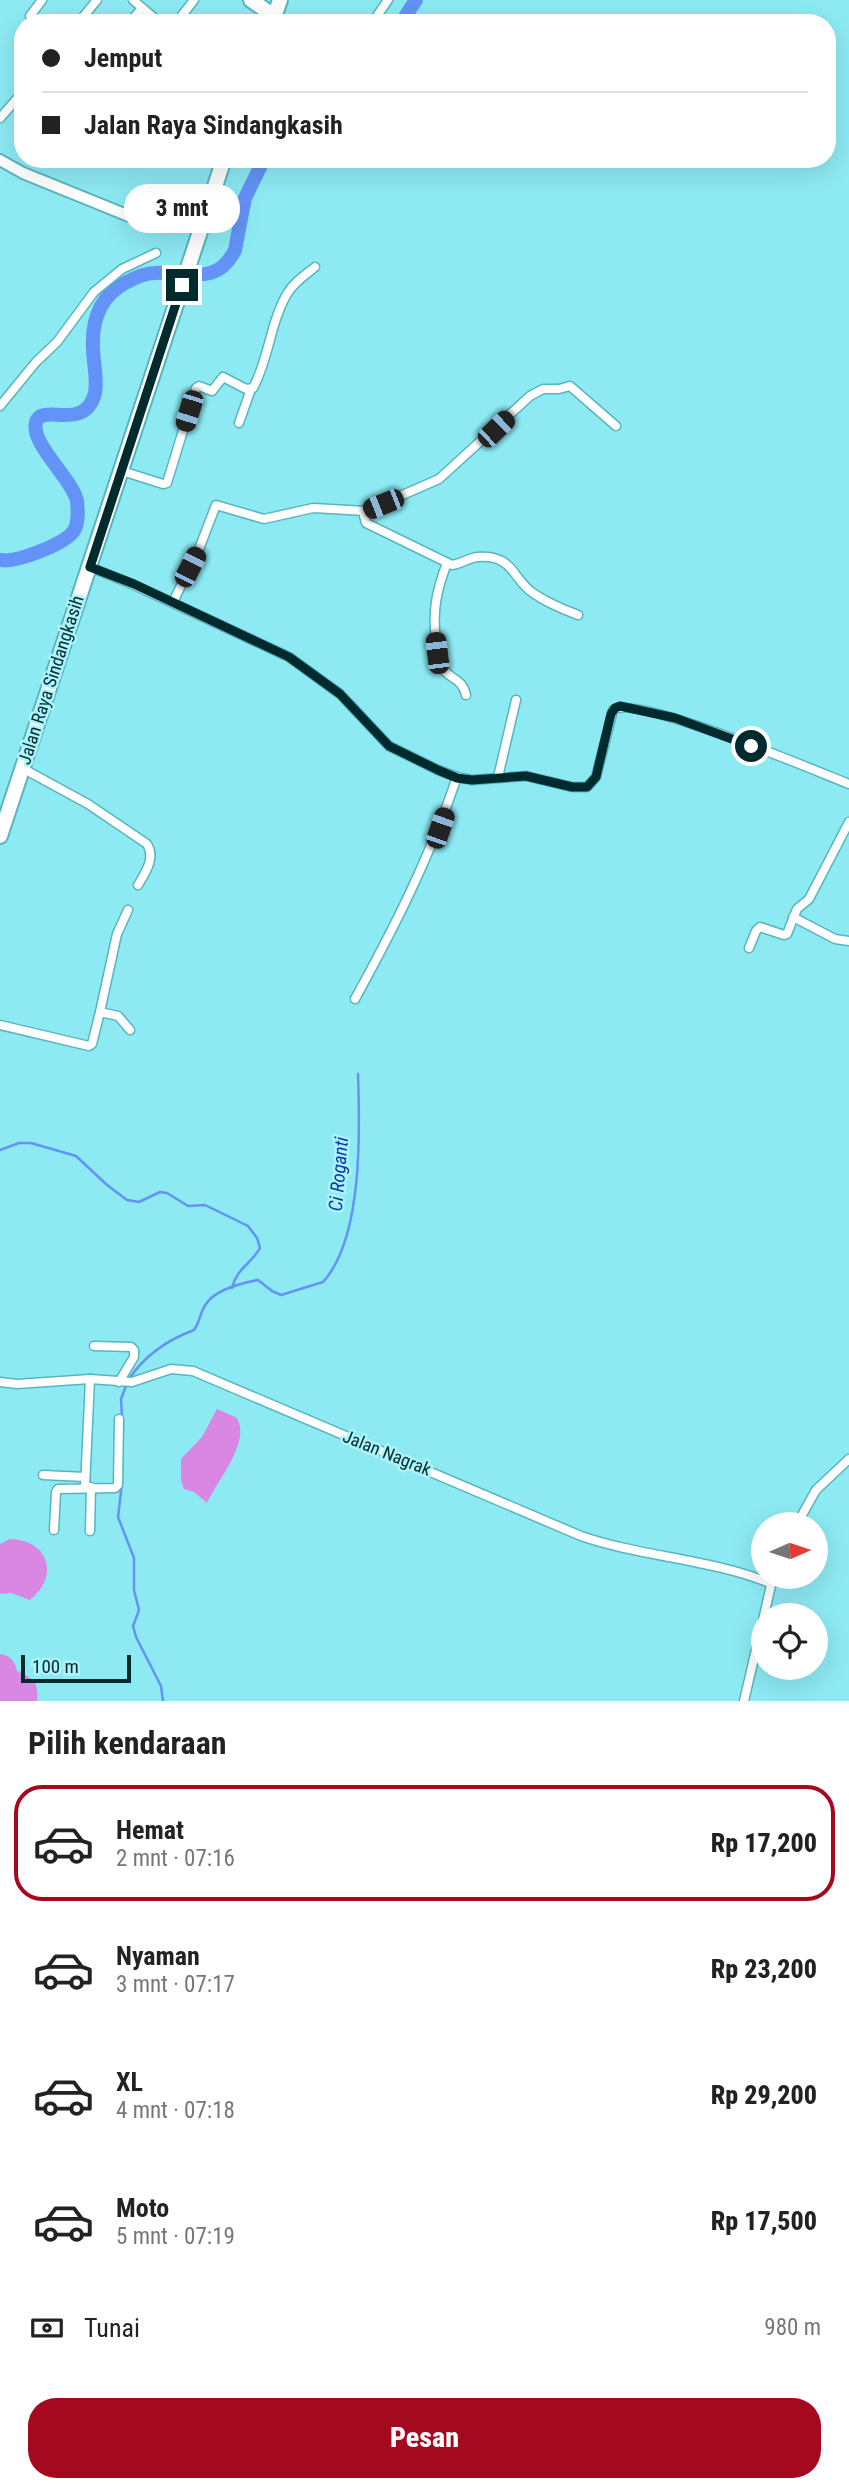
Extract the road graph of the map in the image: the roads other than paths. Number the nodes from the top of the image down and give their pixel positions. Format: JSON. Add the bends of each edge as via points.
{"nodes":[{"id":1,"x":97,"y":0,"type":"edge"},
{"id":2,"x":133,"y":0,"type":"edge"},
{"id":3,"x":194,"y":0,"type":"edge"},
{"id":4,"x":251,"y":0,"type":"edge"},
{"id":5,"x":142,"y":8,"type":"junction"},
{"id":6,"x":85,"y":14,"type":"edge"},
{"id":7,"x":137,"y":14,"type":"edge"},
{"id":8,"x":149,"y":14,"type":"edge"},
{"id":9,"x":183,"y":14,"type":"edge"},
{"id":10,"x":266,"y":14,"type":"edge"},
{"id":11,"x":14,"y":102,"type":"edge"},
{"id":12,"x":0,"y":118,"type":"edge"},
{"id":13,"x":1,"y":162,"type":"edge"},
{"id":14,"x":221,"y":168,"type":"edge"},
{"id":15,"x":206,"y":213,"type":"junction"},
{"id":16,"x":156,"y":253,"type":"dead end"},
{"id":17,"x":315,"y":267,"type":"dead end"},
{"id":18,"x":251,"y":389,"type":"junction"},
{"id":19,"x":0,"y":406,"type":"edge"},
{"id":20,"x":239,"y":423,"type":"dead end"},
{"id":21,"x":616,"y":425,"type":"dead end"},
{"id":22,"x":122,"y":471,"type":"junction"},
{"id":23,"x":363,"y":512,"type":"junction"},
{"id":24,"x":447,"y":563,"type":"junction"},
{"id":25,"x":90,"y":567,"type":"junction"},
{"id":26,"x":173,"y":602,"type":"junction"},
{"id":27,"x":578,"y":615,"type":"dead end"},
{"id":28,"x":466,"y":695,"type":"dead end"},
{"id":29,"x":516,"y":700,"type":"dead end"},
{"id":30,"x":22,"y":768,"type":"junction"},
{"id":31,"x":498,"y":777,"type":"junction"},
{"id":32,"x":457,"y":778,"type":"junction"},
{"id":33,"x":849,"y":784,"type":"edge"},
{"id":34,"x":849,"y":822,"type":"edge"},
{"id":35,"x":0,"y":836,"type":"edge"},
{"id":36,"x":138,"y":885,"type":"dead end"},
{"id":37,"x":128,"y":910,"type":"dead end"},
{"id":38,"x":793,"y":917,"type":"junction"},
{"id":39,"x":849,"y":941,"type":"edge"},
{"id":40,"x":749,"y":948,"type":"dead end"},
{"id":41,"x":355,"y":999,"type":"dead end"},
{"id":42,"x":100,"y":1012,"type":"junction"},
{"id":43,"x":0,"y":1025,"type":"edge"},
{"id":44,"x":130,"y":1030,"type":"dead end"},
{"id":45,"x":94,"y":1346,"type":"dead end"},
{"id":46,"x":90,"y":1379,"type":"junction"},
{"id":47,"x":0,"y":1382,"type":"edge"},
{"id":48,"x":119,"y":1382,"type":"junction"},
{"id":49,"x":119,"y":1419,"type":"dead end"},
{"id":50,"x":849,"y":1459,"type":"edge"},
{"id":51,"x":43,"y":1475,"type":"dead end"},
{"id":52,"x":59,"y":1477,"type":"junction"},
{"id":53,"x":87,"y":1484,"type":"junction"},
{"id":54,"x":60,"y":1488,"type":"junction"},
{"id":55,"x":804,"y":1512,"type":"edge"},
{"id":56,"x":54,"y":1530,"type":"dead end"},
{"id":57,"x":90,"y":1531,"type":"dead end"},
{"id":58,"x":751,"y":1574,"type":"edge"},
{"id":59,"x":769,"y":1589,"type":"edge"},
{"id":60,"x":744,"y":1701,"type":"edge"}],
"edges":[{"from":1,"to":6,"type":"street"},
{"from":2,"to":5,"type":"street"},
{"from":3,"to":9,"type":"street"},
{"from":4,"to":10,"type":"highway"},
{"from":5,"to":7,"type":"street"},
{"from":5,"to":8,"type":"street"},
{"from":11,"to":12,"type":"street"},
{"from":13,"to":15,"type":"main road","via":[[129,216]]},
{"from":14,"to":15,"type":"highway","name":"Jalan Raya Sindangkasih"},
{"from":15,"to":22,"type":"highway","name":"Jalan Raya Sindangkasih"},
{"from":16,"to":19,"type":"street","via":[[122,269],[94,292]]},
{"from":17,"to":18,"type":"street","via":[[287,294]]},
{"from":18,"to":20,"type":"street"},
{"from":18,"to":22,"type":"street","via":[[223,377],[212,391],[197,387],[166,484]]},
{"from":21,"to":23,"type":"street","via":[[570,386],[538,391],[439,479]]},
{"from":22,"to":25,"type":"highway","name":"Jalan Raya Sindangkasih"},
{"from":23,"to":24,"type":"street","via":[[366,523]]},
{"from":23,"to":26,"type":"street","via":[[313,508],[264,519],[216,505]]},
{"from":24,"to":27,"type":"street","via":[[476,557],[510,565],[530,592]]},
{"from":24,"to":28,"type":"street","via":[[435,597],[437,653],[442,667],[462,684]]},
{"from":25,"to":26,"type":"street"},
{"from":25,"to":30,"type":"highway","name":"Jalan Raya Sindangkasih"},
{"from":26,"to":32,"type":"street","via":[[289,657],[340,694],[389,746]]},
{"from":29,"to":31,"type":"street"},
{"from":30,"to":35,"type":"highway","name":"Jalan Raya Sindangkasih"},
{"from":30,"to":36,"type":"street","via":[[88,804],[147,844],[151,850]]},
{"from":31,"to":32,"type":"street"},
{"from":31,"to":33,"type":"street","via":[[526,776],[578,788],[591,785],[611,714],[620,706],[687,722]]},
{"from":32,"to":41,"type":"street","via":[[405,908]]},
{"from":34,"to":38,"type":"street","via":[[809,899]]},
{"from":37,"to":42,"type":"street","via":[[117,934]]},
{"from":38,"to":39,"type":"street","via":[[835,939]]},
{"from":38,"to":40,"type":"street","via":[[786,935],[758,928]]},
{"from":42,"to":43,"type":"street","via":[[89,1046]]},
{"from":42,"to":44,"type":"street","via":[[118,1016]]},
{"from":45,"to":48,"type":"street","via":[[134,1350]]},
{"from":46,"to":47,"type":"street","name":"Jalan Nagrak"},
{"from":46,"to":48,"type":"street","name":"Jalan Nagrak"},
{"from":46,"to":53,"type":"street"},
{"from":48,"to":58,"type":"street","name":"Jalan Nagrak","via":[[172,1369],[193,1371],[580,1536]]},
{"from":49,"to":53,"type":"street","via":[[118,1485]]},
{"from":50,"to":55,"type":"street","via":[[816,1490]]},
{"from":51,"to":52,"type":"street"},
{"from":52,"to":53,"type":"street"},
{"from":52,"to":54,"type":"street"},
{"from":53,"to":54,"type":"street"},
{"from":53,"to":57,"type":"street"},
{"from":54,"to":56,"type":"street"},
{"from":59,"to":60,"type":"street","name":"Jalan Nagrak"}]}
